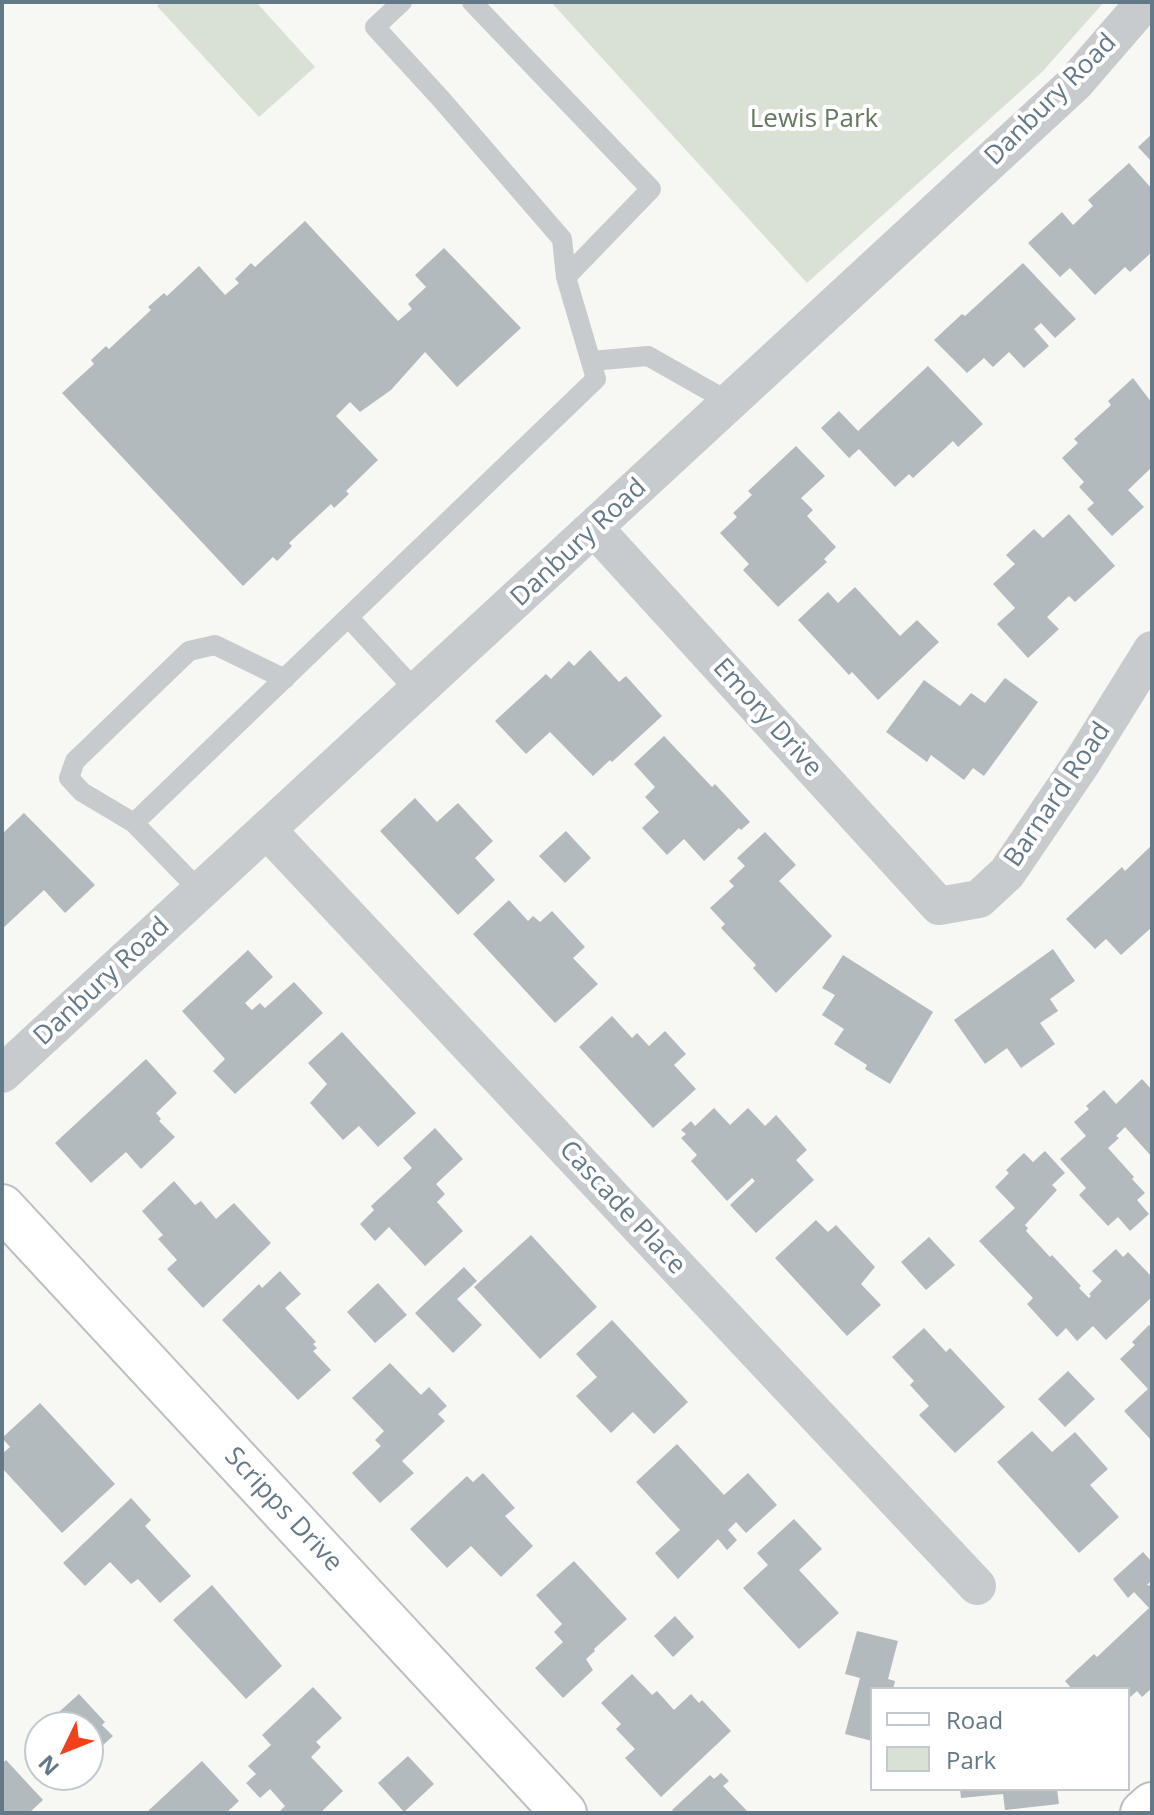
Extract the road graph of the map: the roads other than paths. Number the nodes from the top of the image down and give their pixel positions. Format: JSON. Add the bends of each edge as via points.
{"nodes":[{"id":1,"x":402,"y":2,"type":"edge"},
{"id":2,"x":472,"y":2,"type":"edge"},
{"id":3,"x":1145,"y":2,"type":"edge"},
{"id":4,"x":566,"y":277,"type":"junction"},
{"id":5,"x":591,"y":361,"type":"junction"},
{"id":6,"x":731,"y":403,"type":"junction"},
{"id":7,"x":595,"y":529,"type":"junction"},
{"id":8,"x":349,"y":618,"type":"junction"},
{"id":9,"x":1152,"y":650,"type":"edge"},
{"id":10,"x":285,"y":679,"type":"junction"},
{"id":11,"x":417,"y":692,"type":"junction"},
{"id":12,"x":134,"y":823,"type":"junction"},
{"id":13,"x":267,"y":830,"type":"junction"},
{"id":14,"x":200,"y":891,"type":"junction"},
{"id":15,"x":939,"y":906,"type":"joint"},
{"id":16,"x":2,"y":1074,"type":"edge"},
{"id":17,"x":2,"y":1207,"type":"edge"},
{"id":18,"x":977,"y":1586,"type":"dead end"},
{"id":19,"x":1152,"y":1805,"type":"edge"},
{"id":20,"x":564,"y":1813,"type":"edge"},
{"id":21,"x":1143,"y":1813,"type":"edge"}],
"edges":[{"from":1,"to":4,"type":"lane","via":[[375,27],[562,239]]},
{"from":2,"to":4,"type":"lane","via":[[651,189]]},
{"from":3,"to":6,"type":"street","name":"Danbury Road","via":[[1075,83]]},
{"from":4,"to":5,"type":"lane"},
{"from":5,"to":6,"type":"lane","via":[[648,356]]},
{"from":5,"to":8,"type":"lane","via":[[596,379]]},
{"from":6,"to":7,"type":"street","name":"Danbury Road"},
{"from":7,"to":11,"type":"street","name":"Danbury Road"},
{"from":7,"to":15,"type":"street","name":"Emory Drive"},
{"from":8,"to":10,"type":"lane"},
{"from":8,"to":11,"type":"lane"},
{"from":9,"to":15,"type":"street","name":"Barnard Road","via":[[1007,873],[979,899]]},
{"from":10,"to":12,"type":"lane"},
{"from":10,"to":12,"type":"lane","via":[[215,645],[189,651],[75,761],[69,778],[82,792]]},
{"from":11,"to":13,"type":"street","name":"Danbury Road"},
{"from":12,"to":14,"type":"lane"},
{"from":13,"to":14,"type":"street","name":"Danbury Road"},
{"from":13,"to":18,"type":"street","name":"Cascade Place"},
{"from":14,"to":16,"type":"street","name":"Danbury Road"},
{"from":17,"to":20,"type":"street","name":"Scripps Drive"},
{"from":19,"to":21,"type":"street"}]}
